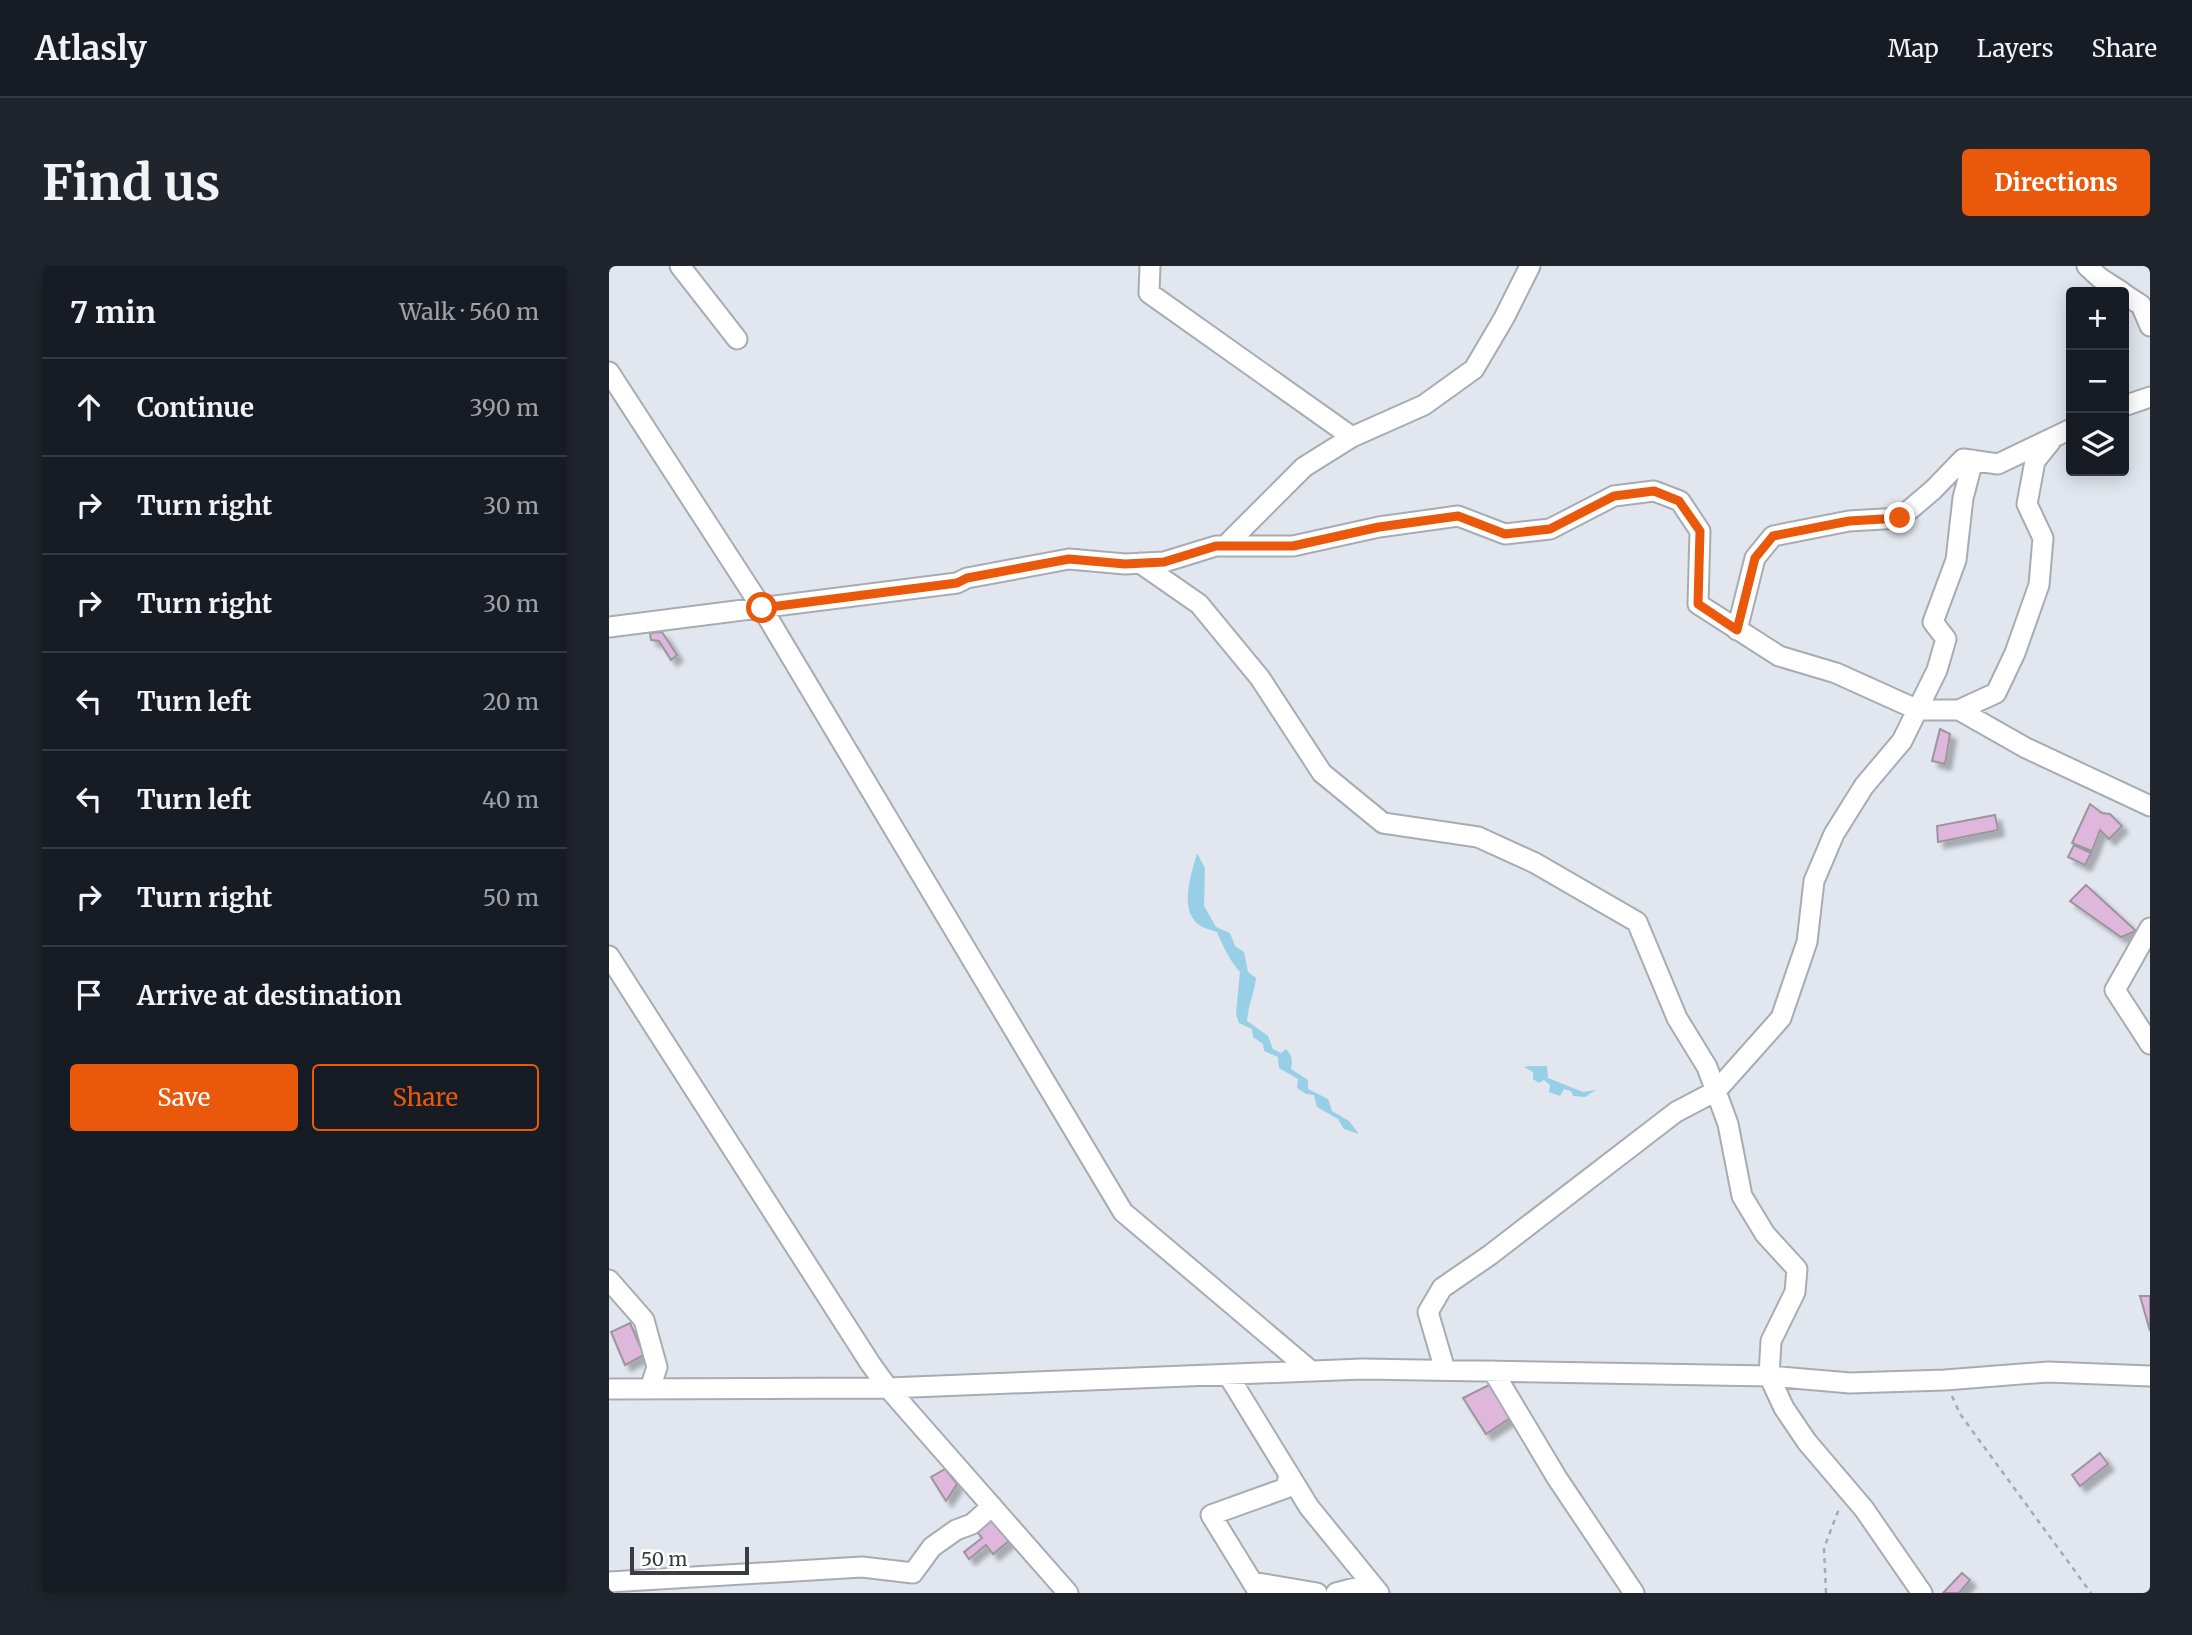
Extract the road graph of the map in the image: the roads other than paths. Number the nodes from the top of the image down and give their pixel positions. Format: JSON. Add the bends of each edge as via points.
{"nodes":[{"id":1,"x":680,"y":266,"type":"edge"},
{"id":2,"x":1150,"y":266,"type":"edge"},
{"id":3,"x":1529,"y":266,"type":"edge"},
{"id":4,"x":2087,"y":266,"type":"edge"},
{"id":5,"x":2114,"y":287,"type":"edge"},
{"id":6,"x":2129,"y":297,"type":"edge"},
{"id":7,"x":2150,"y":326,"type":"edge"},
{"id":8,"x":737,"y":339,"type":"dead end"},
{"id":9,"x":609,"y":372,"type":"edge"},
{"id":10,"x":2150,"y":397,"type":"edge"},
{"id":11,"x":2129,"y":404,"type":"edge"},
{"id":12,"x":2066,"y":432,"type":"edge"},
{"id":13,"x":1352,"y":437,"type":"junction"},
{"id":14,"x":2053,"y":439,"type":"junction"},
{"id":15,"x":1973,"y":460,"type":"junction"},
{"id":16,"x":1225,"y":546,"type":"junction"},
{"id":17,"x":1140,"y":563,"type":"junction"},
{"id":18,"x":762,"y":608,"type":"junction"},
{"id":19,"x":609,"y":627,"type":"edge"},
{"id":20,"x":1737,"y":630,"type":"junction"},
{"id":21,"x":1918,"y":710,"type":"junction"},
{"id":22,"x":1959,"y":710,"type":"junction"},
{"id":23,"x":2150,"y":806,"type":"edge"},
{"id":24,"x":2150,"y":928,"type":"edge"},
{"id":25,"x":609,"y":956,"type":"edge"},
{"id":26,"x":2150,"y":1044,"type":"edge"},
{"id":27,"x":1716,"y":1091,"type":"junction"},
{"id":28,"x":609,"y":1280,"type":"edge"},
{"id":29,"x":1445,"y":1370,"type":"junction"},
{"id":30,"x":1311,"y":1371,"type":"junction"},
{"id":31,"x":1493,"y":1371,"type":"junction"},
{"id":32,"x":1228,"y":1375,"type":"junction"},
{"id":33,"x":1769,"y":1376,"type":"junction"},
{"id":34,"x":2150,"y":1377,"type":"edge"},
{"id":35,"x":888,"y":1388,"type":"junction"},
{"id":36,"x":609,"y":1389,"type":"edge"},
{"id":37,"x":650,"y":1389,"type":"junction"},
{"id":38,"x":1289,"y":1474,"type":"junction"},
{"id":39,"x":992,"y":1506,"type":"junction"},
{"id":40,"x":609,"y":1582,"type":"edge"},
{"id":41,"x":1255,"y":1587,"type":"edge"},
{"id":42,"x":1375,"y":1588,"type":"edge"},
{"id":43,"x":1068,"y":1593,"type":"edge"},
{"id":44,"x":1317,"y":1593,"type":"edge"},
{"id":45,"x":1336,"y":1593,"type":"edge"},
{"id":46,"x":1634,"y":1593,"type":"edge"},
{"id":47,"x":1922,"y":1593,"type":"edge"}],
"edges":[{"from":1,"to":8,"type":"street"},
{"from":2,"to":13,"type":"street","via":[[1149,293]]},
{"from":3,"to":13,"type":"street","via":[[1474,369],[1424,405]]},
{"from":4,"to":5,"type":"street"},
{"from":6,"to":7,"type":"street","via":[[2141,305]]},
{"from":9,"to":18,"type":"street"},
{"from":10,"to":11,"type":"street"},
{"from":12,"to":14,"type":"street"},
{"from":13,"to":16,"type":"street","via":[[1304,467]]},
{"from":14,"to":15,"type":"street","via":[[1998,464]]},
{"from":14,"to":22,"type":"street","via":[[2035,461],[2029,493],[2028,504],[2043,538],[2039,585],[1996,693]]},
{"from":15,"to":20,"type":"street","via":[[1963,459],[1900,518],[1849,521],[1773,536],[1755,558]]},
{"from":15,"to":21,"type":"street","via":[[1956,560],[1933,622],[1946,639]]},
{"from":16,"to":17,"type":"street","via":[[1164,562]]},
{"from":16,"to":20,"type":"street","via":[[1293,546],[1458,516],[1505,534],[1550,529],[1614,496],[1654,491],[1679,501],[1700,531],[1698,604]]},
{"from":17,"to":18,"type":"street","via":[[1069,559],[957,583]]},
{"from":17,"to":27,"type":"street","via":[[1199,604],[1259,678],[1322,773],[1383,823],[1478,837],[1535,863],[1637,922],[1677,1018]]},
{"from":18,"to":19,"type":"street"},
{"from":18,"to":30,"type":"street","via":[[1123,1212]]},
{"from":20,"to":21,"type":"street","via":[[1779,656],[1836,673]]},
{"from":21,"to":22,"type":"street"},
{"from":21,"to":27,"type":"street","via":[[1902,741],[1864,786],[1833,834],[1814,881],[1807,942],[1781,1018]]},
{"from":22,"to":23,"type":"street","via":[[2026,748]]},
{"from":24,"to":26,"type":"street","via":[[2115,990]]},
{"from":25,"to":35,"type":"street"},
{"from":27,"to":29,"type":"street","via":[[1676,1112],[1442,1288],[1428,1312]]},
{"from":27,"to":33,"type":"street","via":[[1742,1196],[1765,1234],[1797,1269],[1795,1292],[1771,1341]]},
{"from":28,"to":37,"type":"street","via":[[644,1320],[657,1367]]},
{"from":29,"to":30,"type":"street"},
{"from":29,"to":31,"type":"street"},
{"from":30,"to":32,"type":"street"},
{"from":31,"to":33,"type":"street"},
{"from":31,"to":46,"type":"street"},
{"from":32,"to":35,"type":"street"},
{"from":32,"to":38,"type":"street"},
{"from":33,"to":34,"type":"street","via":[[1850,1383],[2048,1372]]},
{"from":33,"to":47,"type":"street","via":[[1807,1441],[1864,1509]]},
{"from":35,"to":37,"type":"street"},
{"from":35,"to":39,"type":"street"},
{"from":36,"to":37,"type":"street"},
{"from":38,"to":41,"type":"street","via":[[1286,1488],[1211,1515]]},
{"from":38,"to":42,"type":"street","via":[[1309,1507]]},
{"from":39,"to":40,"type":"street","via":[[972,1524],[932,1547],[913,1573],[862,1567]]},
{"from":39,"to":43,"type":"street"},
{"from":41,"to":44,"type":"street"},
{"from":42,"to":45,"type":"street"}]}
